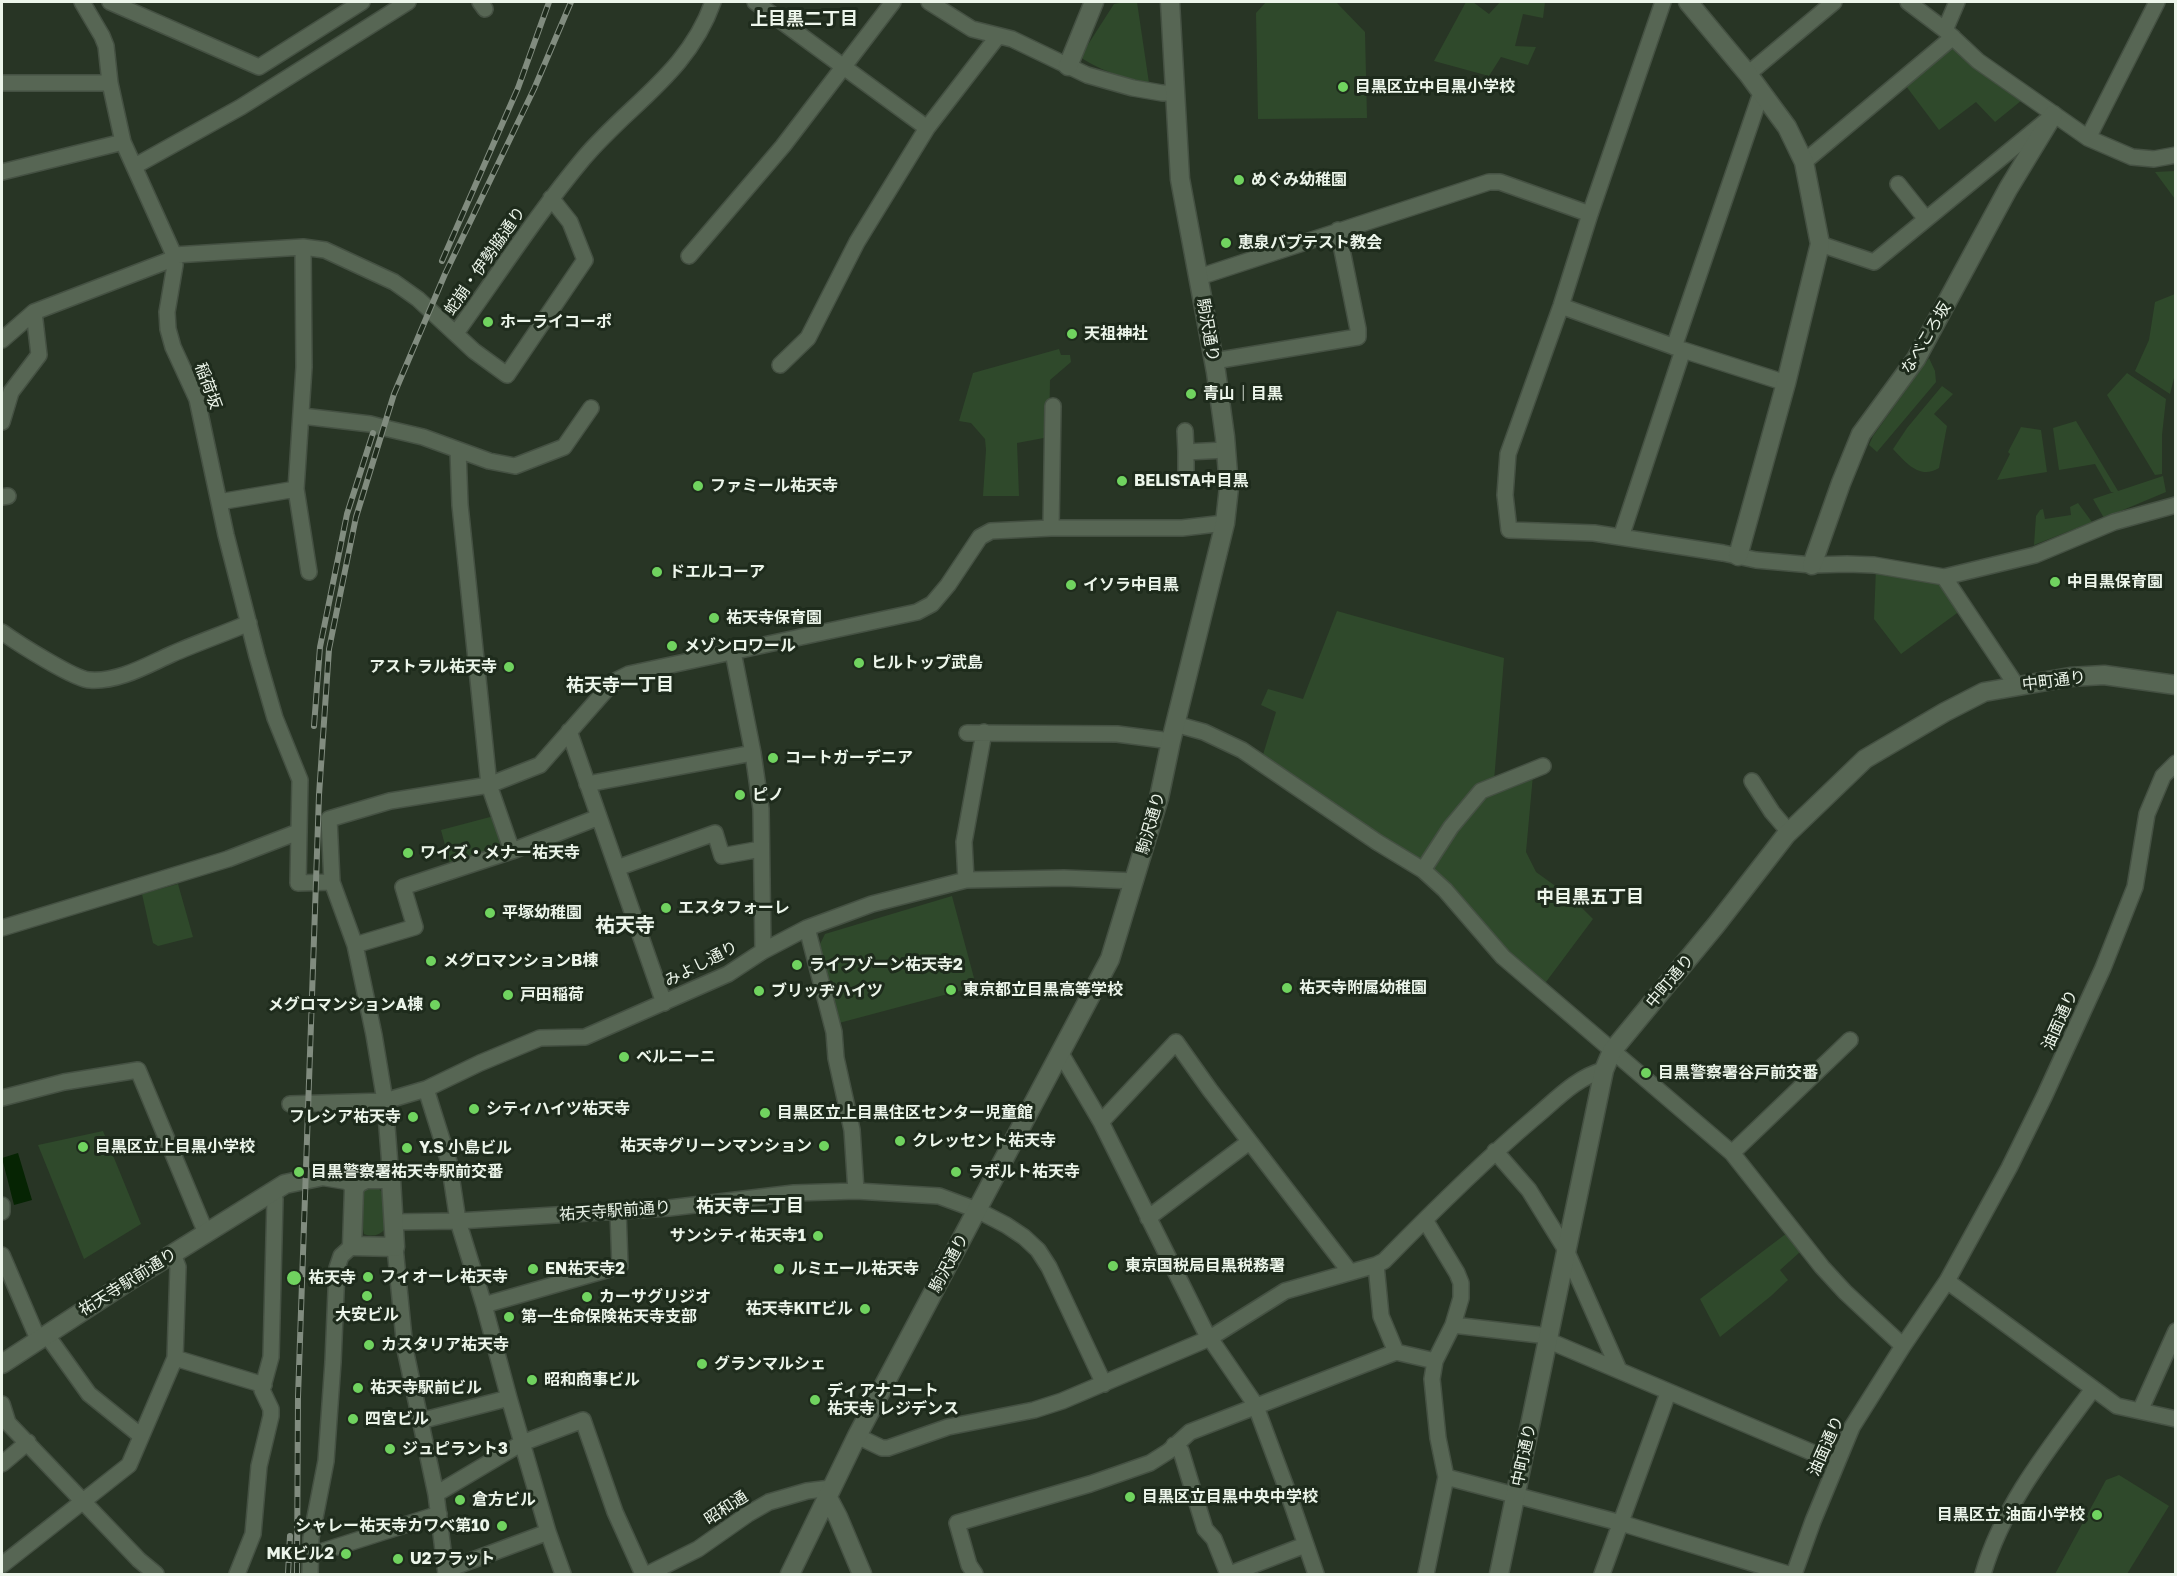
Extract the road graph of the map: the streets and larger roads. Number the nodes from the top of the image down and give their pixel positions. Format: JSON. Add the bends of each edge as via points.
{"nodes":[{"id":1,"x":82,"y":2,"type":"edge"},
{"id":2,"x":110,"y":2,"type":"edge"},
{"id":3,"x":362,"y":2,"type":"edge"},
{"id":4,"x":408,"y":2,"type":"edge"},
{"id":5,"x":713,"y":2,"type":"edge"},
{"id":6,"x":755,"y":2,"type":"edge"},
{"id":7,"x":893,"y":2,"type":"edge"},
{"id":8,"x":929,"y":2,"type":"edge"},
{"id":9,"x":1094,"y":2,"type":"edge"},
{"id":10,"x":1170,"y":2,"type":"edge"},
{"id":11,"x":1663,"y":2,"type":"edge"},
{"id":12,"x":1688,"y":2,"type":"edge"},
{"id":13,"x":1834,"y":2,"type":"edge"},
{"id":14,"x":1908,"y":2,"type":"edge"},
{"id":15,"x":1957,"y":2,"type":"edge"},
{"id":16,"x":2157,"y":2,"type":"edge"},
{"id":17,"x":1949,"y":34,"type":"junction"},
{"id":18,"x":998,"y":36,"type":"junction"},
{"id":19,"x":1068,"y":66,"type":"junction"},
{"id":20,"x":844,"y":67,"type":"junction"},
{"id":21,"x":1748,"y":74,"type":"junction"},
{"id":22,"x":2,"y":83,"type":"edge"},
{"id":23,"x":110,"y":83,"type":"junction"},
{"id":24,"x":1175,"y":93,"type":"junction"},
{"id":25,"x":1764,"y":94,"type":"junction"},
{"id":26,"x":2053,"y":115,"type":"junction"},
{"id":27,"x":927,"y":128,"type":"junction"},
{"id":28,"x":2088,"y":138,"type":"junction"},
{"id":29,"x":123,"y":142,"type":"junction"},
{"id":30,"x":2175,"y":156,"type":"edge"},
{"id":31,"x":1804,"y":162,"type":"junction"},
{"id":32,"x":135,"y":166,"type":"junction"},
{"id":33,"x":2,"y":171,"type":"edge"},
{"id":34,"x":1898,"y":184,"type":"dead end"},
{"id":35,"x":551,"y":198,"type":"junction"},
{"id":36,"x":1590,"y":214,"type":"junction"},
{"id":37,"x":1926,"y":219,"type":"junction"},
{"id":38,"x":1338,"y":230,"type":"junction"},
{"id":39,"x":1820,"y":244,"type":"junction"},
{"id":40,"x":303,"y":247,"type":"junction"},
{"id":41,"x":174,"y":256,"type":"junction"},
{"id":42,"x":689,"y":256,"type":"dead end"},
{"id":43,"x":1199,"y":277,"type":"junction"},
{"id":44,"x":1561,"y":306,"type":"junction"},
{"id":45,"x":34,"y":312,"type":"junction"},
{"id":46,"x":456,"y":333,"type":"junction"},
{"id":47,"x":2,"y":340,"type":"edge"},
{"id":48,"x":1678,"y":349,"type":"junction"},
{"id":49,"x":1214,"y":361,"type":"junction"},
{"id":50,"x":780,"y":365,"type":"dead end"},
{"id":51,"x":1786,"y":383,"type":"junction"},
{"id":52,"x":1053,"y":406,"type":"dead end"},
{"id":53,"x":591,"y":408,"type":"dead end"},
{"id":54,"x":302,"y":416,"type":"junction"},
{"id":55,"x":2,"y":422,"type":"edge"},
{"id":56,"x":1185,"y":431,"type":"dead end"},
{"id":57,"x":458,"y":450,"type":"junction"},
{"id":58,"x":1226,"y":450,"type":"junction"},
{"id":59,"x":1186,"y":452,"type":"junction"},
{"id":60,"x":1186,"y":477,"type":"dead end"},
{"id":61,"x":296,"y":489,"type":"junction"},
{"id":62,"x":219,"y":502,"type":"junction"},
{"id":63,"x":2175,"y":505,"type":"edge"},
{"id":64,"x":1225,"y":523,"type":"junction"},
{"id":65,"x":1051,"y":528,"type":"junction"},
{"id":66,"x":1621,"y":537,"type":"junction"},
{"id":67,"x":1738,"y":556,"type":"junction"},
{"id":68,"x":1812,"y":565,"type":"junction"},
{"id":69,"x":309,"y":572,"type":"dead end"},
{"id":70,"x":1944,"y":577,"type":"junction"},
{"id":71,"x":249,"y":623,"type":"junction"},
{"id":72,"x":2,"y":633,"type":"edge"},
{"id":73,"x":733,"y":652,"type":"junction"},
{"id":74,"x":2175,"y":685,"type":"edge"},
{"id":75,"x":2016,"y":686,"type":"junction"},
{"id":76,"x":569,"y":731,"type":"junction"},
{"id":77,"x":984,"y":732,"type":"junction"},
{"id":78,"x":1173,"y":732,"type":"junction"},
{"id":79,"x":967,"y":733,"type":"dead end"},
{"id":80,"x":753,"y":753,"type":"junction"},
{"id":81,"x":2175,"y":763,"type":"edge"},
{"id":82,"x":1542,"y":766,"type":"dead end"},
{"id":83,"x":1752,"y":781,"type":"dead end"},
{"id":84,"x":587,"y":784,"type":"junction"},
{"id":85,"x":489,"y":785,"type":"junction"},
{"id":86,"x":599,"y":817,"type":"junction"},
{"id":87,"x":298,"y":832,"type":"junction"},
{"id":88,"x":1789,"y":832,"type":"junction"},
{"id":89,"x":761,"y":849,"type":"junction"},
{"id":90,"x":512,"y":851,"type":"junction"},
{"id":91,"x":617,"y":868,"type":"junction"},
{"id":92,"x":1423,"y":870,"type":"junction"},
{"id":93,"x":966,"y":880,"type":"junction"},
{"id":94,"x":1135,"y":881,"type":"junction"},
{"id":95,"x":332,"y":882,"type":"junction"},
{"id":96,"x":2,"y":928,"type":"edge"},
{"id":97,"x":807,"y":928,"type":"junction"},
{"id":98,"x":355,"y":945,"type":"junction"},
{"id":99,"x":763,"y":951,"type":"junction"},
{"id":100,"x":664,"y":1003,"type":"junction"},
{"id":101,"x":1850,"y":1040,"type":"dead end"},
{"id":102,"x":1612,"y":1051,"type":"junction"},
{"id":103,"x":1060,"y":1052,"type":"junction"},
{"id":104,"x":1604,"y":1070,"type":"junction"},
{"id":105,"x":426,"y":1089,"type":"junction"},
{"id":106,"x":2,"y":1098,"type":"edge"},
{"id":107,"x":385,"y":1101,"type":"junction"},
{"id":108,"x":290,"y":1104,"type":"dead end"},
{"id":109,"x":1101,"y":1122,"type":"junction"},
{"id":110,"x":1250,"y":1142,"type":"junction"},
{"id":111,"x":1495,"y":1151,"type":"junction"},
{"id":112,"x":1732,"y":1153,"type":"junction"},
{"id":113,"x":391,"y":1179,"type":"junction"},
{"id":114,"x":355,"y":1186,"type":"junction"},
{"id":115,"x":856,"y":1191,"type":"junction"},
{"id":116,"x":271,"y":1193,"type":"junction"},
{"id":117,"x":2,"y":1205,"type":"edge"},
{"id":118,"x":977,"y":1210,"type":"junction"},
{"id":119,"x":618,"y":1211,"type":"junction"},
{"id":120,"x":2,"y":1212,"type":"edge"},
{"id":121,"x":1148,"y":1218,"type":"junction"},
{"id":122,"x":1425,"y":1220,"type":"junction"},
{"id":123,"x":458,"y":1221,"type":"junction"},
{"id":124,"x":393,"y":1222,"type":"junction"},
{"id":125,"x":207,"y":1233,"type":"junction"},
{"id":126,"x":352,"y":1246,"type":"junction"},
{"id":127,"x":395,"y":1247,"type":"junction"},
{"id":128,"x":1566,"y":1250,"type":"junction"},
{"id":129,"x":173,"y":1254,"type":"junction"},
{"id":130,"x":2,"y":1255,"type":"edge"},
{"id":131,"x":1376,"y":1265,"type":"junction"},
{"id":132,"x":1350,"y":1272,"type":"junction"},
{"id":133,"x":1947,"y":1281,"type":"junction"},
{"id":134,"x":484,"y":1305,"type":"junction"},
{"id":135,"x":1453,"y":1325,"type":"junction"},
{"id":136,"x":2175,"y":1331,"type":"edge"},
{"id":137,"x":42,"y":1336,"type":"junction"},
{"id":138,"x":1210,"y":1338,"type":"junction"},
{"id":139,"x":1548,"y":1338,"type":"junction"},
{"id":140,"x":1903,"y":1346,"type":"junction"},
{"id":141,"x":1396,"y":1352,"type":"junction"},
{"id":142,"x":175,"y":1358,"type":"junction"},
{"id":143,"x":1435,"y":1361,"type":"junction"},
{"id":144,"x":2,"y":1364,"type":"edge"},
{"id":145,"x":1619,"y":1370,"type":"junction"},
{"id":146,"x":1104,"y":1384,"type":"junction"},
{"id":147,"x":264,"y":1385,"type":"junction"},
{"id":148,"x":2093,"y":1389,"type":"junction"},
{"id":149,"x":1668,"y":1393,"type":"junction"},
{"id":150,"x":508,"y":1398,"type":"junction"},
{"id":151,"x":2,"y":1404,"type":"edge"},
{"id":152,"x":1257,"y":1408,"type":"junction"},
{"id":153,"x":2140,"y":1411,"type":"junction"},
{"id":154,"x":2175,"y":1419,"type":"edge"},
{"id":155,"x":420,"y":1421,"type":"junction"},
{"id":156,"x":141,"y":1436,"type":"junction"},
{"id":157,"x":857,"y":1436,"type":"junction"},
{"id":158,"x":28,"y":1442,"type":"junction"},
{"id":159,"x":522,"y":1443,"type":"junction"},
{"id":160,"x":1174,"y":1446,"type":"junction"},
{"id":161,"x":1837,"y":1462,"type":"junction"},
{"id":162,"x":2,"y":1464,"type":"edge"},
{"id":163,"x":1446,"y":1477,"type":"junction"},
{"id":164,"x":829,"y":1492,"type":"junction"},
{"id":165,"x":436,"y":1494,"type":"junction"},
{"id":166,"x":1516,"y":1494,"type":"junction"},
{"id":167,"x":82,"y":1501,"type":"junction"},
{"id":168,"x":439,"y":1514,"type":"junction"},
{"id":169,"x":1621,"y":1523,"type":"junction"},
{"id":170,"x":548,"y":1532,"type":"junction"},
{"id":171,"x":1305,"y":1545,"type":"junction"},
{"id":172,"x":310,"y":1555,"type":"junction"},
{"id":173,"x":2,"y":1565,"type":"edge"},
{"id":174,"x":446,"y":1572,"type":"edge"},
{"id":175,"x":970,"y":1573,"type":"edge"},
{"id":176,"x":156,"y":1575,"type":"edge"},
{"id":177,"x":237,"y":1575,"type":"edge"},
{"id":178,"x":310,"y":1575,"type":"edge"},
{"id":179,"x":563,"y":1575,"type":"edge"},
{"id":180,"x":646,"y":1575,"type":"edge"},
{"id":181,"x":790,"y":1575,"type":"edge"},
{"id":182,"x":862,"y":1575,"type":"edge"},
{"id":183,"x":1229,"y":1575,"type":"edge"},
{"id":184,"x":1316,"y":1575,"type":"edge"},
{"id":185,"x":1426,"y":1575,"type":"edge"},
{"id":186,"x":1499,"y":1575,"type":"edge"},
{"id":187,"x":1602,"y":1575,"type":"edge"},
{"id":188,"x":1788,"y":1575,"type":"edge"},
{"id":189,"x":1794,"y":1575,"type":"edge"},
{"id":190,"x":1983,"y":1575,"type":"edge"}],
"edges":[{"from":1,"to":23,"type":"street","via":[[102,36]]},
{"from":2,"to":3,"type":"street","via":[[259,67]]},
{"from":4,"to":32,"type":"street","via":[[241,107]]},
{"from":5,"to":35,"type":"street","name":"蛇崩・伊勢脇通り","via":[[695,41],[680,61],[592,148]]},
{"from":6,"to":20,"type":"street"},
{"from":7,"to":20,"type":"street"},
{"from":8,"to":18,"type":"street","via":[[972,29]]},
{"from":9,"to":19,"type":"street"},
{"from":10,"to":24,"type":"street","name":"駒沢通り"},
{"from":11,"to":36,"type":"street"},
{"from":12,"to":21,"type":"street"},
{"from":13,"to":21,"type":"street"},
{"from":14,"to":17,"type":"street"},
{"from":15,"to":17,"type":"street"},
{"from":16,"to":28,"type":"street"},
{"from":17,"to":26,"type":"street","via":[[1978,61]]},
{"from":17,"to":31,"type":"street"},
{"from":18,"to":19,"type":"street"},
{"from":18,"to":27,"type":"street"},
{"from":19,"to":24,"type":"street","via":[[1133,88]]},
{"from":20,"to":27,"type":"street"},
{"from":20,"to":42,"type":"street"},
{"from":21,"to":25,"type":"street"},
{"from":22,"to":23,"type":"street"},
{"from":23,"to":29,"type":"street"},
{"from":24,"to":43,"type":"street","name":"駒沢通り","via":[[1180,179]]},
{"from":25,"to":31,"type":"street","via":[[1787,127]]},
{"from":25,"to":48,"type":"street","via":[[1759,99]]},
{"from":26,"to":28,"type":"street"},
{"from":26,"to":37,"type":"street"},
{"from":26,"to":68,"type":"street","name":"なべころ坂","via":[[2008,189],[1916,359],[1861,434]]},
{"from":27,"to":50,"type":"street","via":[[857,242],[808,338]]},
{"from":28,"to":30,"type":"street","via":[[2132,158]]},
{"from":29,"to":32,"type":"street"},
{"from":29,"to":33,"type":"street"},
{"from":31,"to":39,"type":"street"},
{"from":32,"to":41,"type":"street"},
{"from":34,"to":37,"type":"street"},
{"from":35,"to":46,"type":"street","name":"蛇崩・伊勢脇通り"},
{"from":35,"to":46,"type":"street","via":[[570,222],[585,260],[507,375]]},
{"from":36,"to":38,"type":"street","via":[[1500,182],[1489,182]]},
{"from":36,"to":44,"type":"street"},
{"from":37,"to":39,"type":"street","via":[[1874,262]]},
{"from":38,"to":43,"type":"street"},
{"from":38,"to":49,"type":"street","via":[[1358,337]]},
{"from":39,"to":51,"type":"street"},
{"from":40,"to":41,"type":"street","name":"蛇崩・伊勢脇通り"},
{"from":40,"to":46,"type":"street","name":"蛇崩・伊勢脇通り","via":[[333,253],[394,282]]},
{"from":40,"to":54,"type":"street"},
{"from":41,"to":45,"type":"street","name":"蛇崩・伊勢脇通り"},
{"from":41,"to":62,"type":"street","name":"稲荷坂","via":[[168,329],[197,399]]},
{"from":43,"to":49,"type":"street","name":"駒沢通り"},
{"from":44,"to":48,"type":"street"},
{"from":44,"to":66,"type":"street","via":[[1508,453],[1505,495],[1509,531]]},
{"from":45,"to":47,"type":"street","name":"蛇崩・伊勢脇通り"},
{"from":45,"to":55,"type":"street","via":[[39,355],[11,392]]},
{"from":48,"to":51,"type":"street"},
{"from":48,"to":66,"type":"street"},
{"from":49,"to":58,"type":"street","name":"駒沢通り"},
{"from":51,"to":67,"type":"street"},
{"from":52,"to":65,"type":"street"},
{"from":53,"to":57,"type":"street","via":[[564,447],[515,466],[489,462]]},
{"from":54,"to":57,"type":"street","via":[[369,424]]},
{"from":54,"to":61,"type":"street"},
{"from":56,"to":59,"type":"street"},
{"from":57,"to":85,"type":"street","via":[[460,505]]},
{"from":58,"to":59,"type":"street"},
{"from":58,"to":64,"type":"street","name":"駒沢通り","via":[[1229,487]]},
{"from":59,"to":60,"type":"street"},
{"from":61,"to":62,"type":"street"},
{"from":61,"to":69,"type":"street"},
{"from":62,"to":71,"type":"street","name":"稲荷坂"},
{"from":63,"to":70,"type":"street","via":[[2114,522],[2035,555]]},
{"from":64,"to":65,"type":"street","via":[[1182,528]]},
{"from":64,"to":78,"type":"street","name":"駒沢通り"},
{"from":65,"to":73,"type":"street","via":[[991,531],[980,537],[948,585],[932,604],[917,612]]},
{"from":66,"to":67,"type":"street"},
{"from":67,"to":68,"type":"street"},
{"from":68,"to":70,"type":"street","via":[[1874,565]]},
{"from":70,"to":75,"type":"street"},
{"from":71,"to":72,"type":"street","via":[[145,667],[90,680]]},
{"from":71,"to":87,"type":"street","name":"稲荷坂","via":[[275,718],[300,780]]},
{"from":73,"to":76,"type":"street","via":[[629,674],[612,685]]},
{"from":73,"to":80,"type":"street"},
{"from":74,"to":75,"type":"street","name":"中町通り","via":[[2104,675]]},
{"from":75,"to":88,"type":"street","name":"中町通り","via":[[1984,692],[1865,759]]},
{"from":76,"to":84,"type":"street"},
{"from":76,"to":85,"type":"street","via":[[540,765]]},
{"from":77,"to":78,"type":"street"},
{"from":77,"to":79,"type":"street"},
{"from":77,"to":93,"type":"street","via":[[964,842]]},
{"from":78,"to":92,"type":"street","via":[[1204,732],[1242,750]]},
{"from":78,"to":94,"type":"street","name":"駒沢通り"},
{"from":80,"to":84,"type":"street"},
{"from":80,"to":89,"type":"street","via":[[761,808]]},
{"from":81,"to":133,"type":"street","name":"油面通り","via":[[2163,776],[2146,814],[2135,887],[2103,968],[2029,1129]]},
{"from":82,"to":92,"type":"street","via":[[1481,791],[1450,827]]},
{"from":83,"to":88,"type":"street"},
{"from":84,"to":86,"type":"street"},
{"from":85,"to":90,"type":"street"},
{"from":85,"to":95,"type":"street","via":[[380,804],[329,819]]},
{"from":86,"to":90,"type":"street"},
{"from":86,"to":91,"type":"street"},
{"from":87,"to":95,"type":"street","via":[[298,883]]},
{"from":87,"to":96,"type":"street","via":[[228,859]]},
{"from":88,"to":102,"type":"street","name":"中町通り"},
{"from":89,"to":91,"type":"street","via":[[722,855],[715,833]]},
{"from":89,"to":99,"type":"street"},
{"from":90,"to":98,"type":"street","via":[[403,887],[415,927]]},
{"from":91,"to":100,"type":"street"},
{"from":92,"to":102,"type":"street","via":[[1503,957]]},
{"from":93,"to":94,"type":"street","name":"みよし通り"},
{"from":93,"to":97,"type":"street","name":"みよし通り","via":[[872,904]]},
{"from":94,"to":103,"type":"street","name":"駒沢通り","via":[[1110,959]]},
{"from":95,"to":98,"type":"street"},
{"from":97,"to":99,"type":"street","name":"みよし通り"},
{"from":97,"to":115,"type":"street","via":[[834,1032],[852,1130]]},
{"from":98,"to":107,"type":"street"},
{"from":99,"to":100,"type":"street","name":"みよし通り","via":[[728,974]]},
{"from":100,"to":105,"type":"street","name":"みよし通り","via":[[585,1037],[540,1038]]},
{"from":101,"to":112,"type":"street"},
{"from":102,"to":104,"type":"street","name":"中町通り"},
{"from":102,"to":112,"type":"street"},
{"from":103,"to":109,"type":"street"},
{"from":103,"to":118,"type":"street","name":"駒沢通り"},
{"from":104,"to":111,"type":"street","via":[[1581,1078]]},
{"from":104,"to":128,"type":"street","name":"中町通り"},
{"from":105,"to":107,"type":"street","name":"みよし通り"},
{"from":105,"to":123,"type":"street","via":[[449,1162]]},
{"from":106,"to":125,"type":"street","via":[[64,1082],[138,1070]]},
{"from":107,"to":108,"type":"street","name":"みよし通り"},
{"from":107,"to":113,"type":"street"},
{"from":109,"to":110,"type":"street","via":[[1176,1042]]},
{"from":109,"to":121,"type":"street"},
{"from":110,"to":121,"type":"street"},
{"from":110,"to":132,"type":"street"},
{"from":111,"to":122,"type":"street"},
{"from":111,"to":128,"type":"street","via":[[1529,1191]]},
{"from":112,"to":140,"type":"street","via":[[1822,1267]]},
{"from":113,"to":114,"type":"street","via":[[366,1179]]},
{"from":113,"to":124,"type":"street"},
{"from":114,"to":116,"type":"street","name":"祐天寺駅前通り","via":[[347,1180],[323,1176],[291,1182]]},
{"from":114,"to":126,"type":"street"},
{"from":115,"to":118,"type":"street","name":"祐天寺駅前通り","via":[[939,1196]]},
{"from":115,"to":119,"type":"street","name":"祐天寺駅前通り","via":[[794,1193],[698,1206]]},
{"from":116,"to":125,"type":"street","name":"祐天寺駅前通り"},
{"from":116,"to":147,"type":"street","via":[[275,1199],[272,1358]]},
{"from":117,"to":120,"type":"street"},
{"from":118,"to":146,"type":"street","name":"祐天寺駅前通り","via":[[1006,1225],[1038,1250]]},
{"from":118,"to":157,"type":"street","name":"駒沢通り"},
{"from":119,"to":123,"type":"street","name":"祐天寺駅前通り"},
{"from":119,"to":134,"type":"street","via":[[620,1266]]},
{"from":121,"to":138,"type":"street"},
{"from":122,"to":131,"type":"street"},
{"from":122,"to":135,"type":"street","via":[[1461,1283]]},
{"from":123,"to":124,"type":"street","name":"祐天寺駅前通り"},
{"from":123,"to":134,"type":"street"},
{"from":124,"to":127,"type":"street"},
{"from":125,"to":129,"type":"street","name":"祐天寺駅前通り"},
{"from":126,"to":127,"type":"street"},
{"from":126,"to":172,"type":"street","via":[[341,1256],[337,1268],[326,1461]]},
{"from":127,"to":155,"type":"street","via":[[405,1349]]},
{"from":128,"to":139,"type":"street","name":"中町通り"},
{"from":128,"to":145,"type":"street"},
{"from":129,"to":137,"type":"street","name":"祐天寺駅前通り"},
{"from":129,"to":142,"type":"street","via":[[178,1267]]},
{"from":130,"to":137,"type":"street"},
{"from":131,"to":132,"type":"street"},
{"from":131,"to":141,"type":"street","via":[[1381,1316]]},
{"from":132,"to":138,"type":"street","via":[[1285,1291]]},
{"from":133,"to":140,"type":"street","name":"油面通り"},
{"from":133,"to":148,"type":"street"},
{"from":134,"to":150,"type":"street"},
{"from":135,"to":139,"type":"street"},
{"from":135,"to":143,"type":"street"},
{"from":136,"to":153,"type":"street"},
{"from":137,"to":144,"type":"street","name":"祐天寺駅前通り"},
{"from":137,"to":156,"type":"street","via":[[89,1394]]},
{"from":138,"to":146,"type":"street"},
{"from":138,"to":152,"type":"street"},
{"from":139,"to":145,"type":"street"},
{"from":139,"to":166,"type":"street","name":"中町通り"},
{"from":140,"to":161,"type":"street","name":"油面通り","via":[[1852,1427]]},
{"from":141,"to":143,"type":"street"},
{"from":141,"to":152,"type":"street"},
{"from":142,"to":147,"type":"street"},
{"from":142,"to":156,"type":"street"},
{"from":143,"to":163,"type":"street","via":[[1432,1399]]},
{"from":145,"to":149,"type":"street"},
{"from":146,"to":157,"type":"street","via":[[1034,1410],[948,1427],[888,1448]]},
{"from":147,"to":177,"type":"street","via":[[262,1390],[271,1416],[259,1466],[253,1534]]},
{"from":148,"to":153,"type":"street","via":[[2117,1406]]},
{"from":148,"to":190,"type":"street","via":[[2030,1474],[2004,1522]]},
{"from":149,"to":161,"type":"street"},
{"from":149,"to":169,"type":"street"},
{"from":150,"to":155,"type":"street"},
{"from":150,"to":159,"type":"street"},
{"from":151,"to":158,"type":"street","via":[[8,1422]]},
{"from":152,"to":160,"type":"street","via":[[1190,1432]]},
{"from":152,"to":171,"type":"street"},
{"from":153,"to":154,"type":"street"},
{"from":155,"to":165,"type":"street"},
{"from":156,"to":167,"type":"street","via":[[129,1465]]},
{"from":157,"to":164,"type":"street","name":"駒沢通り"},
{"from":158,"to":162,"type":"street"},
{"from":158,"to":167,"type":"street"},
{"from":159,"to":165,"type":"street"},
{"from":159,"to":170,"type":"street"},
{"from":159,"to":180,"type":"street","via":[[583,1420],[615,1512]]},
{"from":160,"to":175,"type":"street","via":[[1140,1467],[957,1523]]},
{"from":160,"to":183,"type":"street","via":[[1181,1450],[1205,1529],[1214,1539]]},
{"from":161,"to":189,"type":"street","name":"油面通り"},
{"from":163,"to":166,"type":"street"},
{"from":163,"to":185,"type":"street"},
{"from":164,"to":180,"type":"street","name":"昭和通","via":[[807,1491],[769,1502],[698,1549]]},
{"from":164,"to":181,"type":"street","name":"駒沢通り"},
{"from":164,"to":182,"type":"street"},
{"from":165,"to":168,"type":"street"},
{"from":166,"to":169,"type":"street"},
{"from":166,"to":186,"type":"street","name":"中町通り"},
{"from":167,"to":173,"type":"street"},
{"from":167,"to":176,"type":"street"},
{"from":168,"to":172,"type":"street"},
{"from":168,"to":174,"type":"street"},
{"from":169,"to":187,"type":"street"},
{"from":169,"to":188,"type":"street"},
{"from":170,"to":174,"type":"street"},
{"from":170,"to":179,"type":"street"},
{"from":171,"to":183,"type":"street"},
{"from":171,"to":184,"type":"street"},
{"from":172,"to":178,"type":"street"}]}
